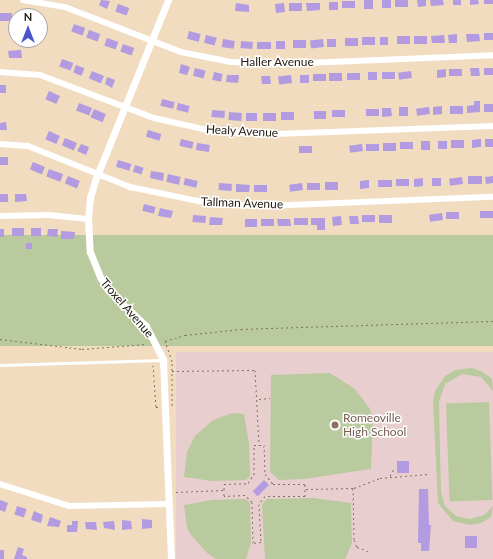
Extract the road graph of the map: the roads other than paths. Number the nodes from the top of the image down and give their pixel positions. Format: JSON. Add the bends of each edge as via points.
{"nodes":[{"id":1,"x":23,"y":0,"type":"edge"},
{"id":2,"x":168,"y":0,"type":"edge"},
{"id":3,"x":152,"y":40,"type":"junction"},
{"id":4,"x":493,"y":55,"type":"edge"},
{"id":5,"x":0,"y":72,"type":"edge"},
{"id":6,"x":124,"y":107,"type":"junction"},
{"id":7,"x":493,"y":126,"type":"edge"},
{"id":8,"x":0,"y":144,"type":"edge"},
{"id":9,"x":98,"y":174,"type":"junction"},
{"id":10,"x":493,"y":197,"type":"edge"},
{"id":11,"x":0,"y":216,"type":"edge"},
{"id":12,"x":88,"y":220,"type":"junction"},
{"id":13,"x":163,"y":360,"type":"junction"},
{"id":14,"x":0,"y":365,"type":"edge"},
{"id":15,"x":0,"y":484,"type":"edge"},
{"id":16,"x":170,"y":504,"type":"junction"},
{"id":17,"x":171,"y":559,"type":"edge"}],
"edges":[{"from":1,"to":3,"type":"street","name":"Haller Avenue","via":[[78,11]]},
{"from":2,"to":3,"type":"street","name":"Troxel Avenue"},
{"from":3,"to":4,"type":"street","name":"Haller Avenue","via":[[200,57],[256,64]]},
{"from":3,"to":6,"type":"street","name":"Troxel Avenue"},
{"from":5,"to":6,"type":"street","name":"Healy Avenue","via":[[40,75]]},
{"from":6,"to":7,"type":"street","name":"Healy Avenue","via":[[187,127],[240,134]]},
{"from":6,"to":9,"type":"street","name":"Troxel Avenue"},
{"from":8,"to":9,"type":"street","name":"Tallman Avenue","via":[[28,146]]},
{"from":9,"to":10,"type":"street","name":"Tallman Avenue","via":[[130,187],[168,196],[237,205]]},
{"from":9,"to":12,"type":"street","name":"Troxel Avenue","via":[[90,197]]},
{"from":11,"to":12,"type":"street","via":[[49,215]]},
{"from":12,"to":13,"type":"street","name":"Troxel Avenue","via":[[90,252],[100,277],[108,290],[146,326]]},
{"from":13,"to":14,"type":"lane"},
{"from":13,"to":16,"type":"street","name":"Troxel Avenue"},
{"from":15,"to":16,"type":"street","via":[[69,506]]},
{"from":16,"to":17,"type":"street","name":"Troxel Avenue"}]}
